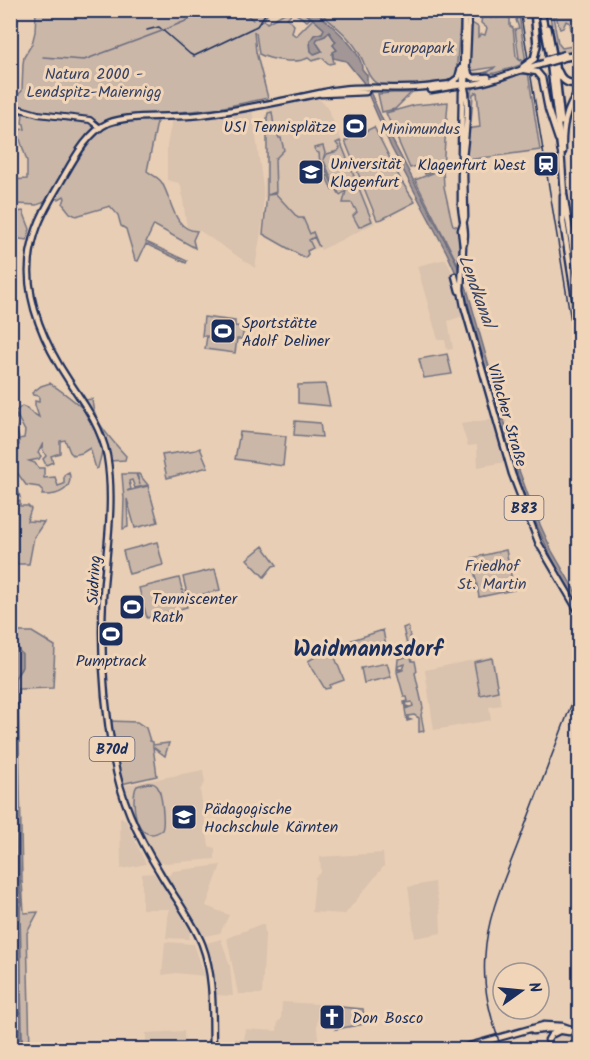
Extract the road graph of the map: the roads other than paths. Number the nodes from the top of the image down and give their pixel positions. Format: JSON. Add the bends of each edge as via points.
{"nodes":[{"id":1,"x":464,"y":10,"type":"edge"},
{"id":2,"x":469,"y":10,"type":"edge"},
{"id":3,"x":534,"y":10,"type":"edge"},
{"id":4,"x":542,"y":10,"type":"edge"},
{"id":5,"x":463,"y":38,"type":"junction"},
{"id":6,"x":466,"y":47,"type":"junction"},
{"id":7,"x":579,"y":58,"type":"edge"},
{"id":8,"x":555,"y":65,"type":"junction"},
{"id":9,"x":520,"y":69,"type":"junction"},
{"id":10,"x":488,"y":77,"type":"junction"},
{"id":11,"x":483,"y":82,"type":"junction"},
{"id":12,"x":579,"y":82,"type":"edge"},
{"id":13,"x":464,"y":84,"type":"junction"},
{"id":14,"x":446,"y":85,"type":"junction"},
{"id":15,"x":378,"y":90,"type":"junction"},
{"id":16,"x":426,"y":90,"type":"junction"},
{"id":17,"x":579,"y":90,"type":"edge"},
{"id":18,"x":462,"y":103,"type":"junction"},
{"id":19,"x":10,"y":106,"type":"edge"},
{"id":20,"x":465,"y":121,"type":"junction"},
{"id":21,"x":100,"y":128,"type":"junction"},
{"id":22,"x":562,"y":136,"type":"junction"},
{"id":23,"x":561,"y":151,"type":"junction"},
{"id":24,"x":463,"y":159,"type":"junction"},
{"id":25,"x":564,"y":188,"type":"junction"},
{"id":26,"x":566,"y":201,"type":"junction"},
{"id":27,"x":565,"y":219,"type":"junction"},
{"id":28,"x":461,"y":284,"type":"junction"},
{"id":29,"x":579,"y":296,"type":"edge"},
{"id":30,"x":462,"y":299,"type":"junction"},
{"id":31,"x":579,"y":330,"type":"edge"},
{"id":32,"x":579,"y":614,"type":"edge"},
{"id":33,"x":562,"y":1030,"type":"junction"},
{"id":34,"x":579,"y":1034,"type":"edge"},
{"id":35,"x":548,"y":1040,"type":"dead end"},
{"id":36,"x":89,"y":1050,"type":"edge"},
{"id":37,"x":144,"y":1050,"type":"edge"},
{"id":38,"x":213,"y":1050,"type":"edge"},
{"id":39,"x":455,"y":1050,"type":"edge"},
{"id":40,"x":467,"y":1050,"type":"edge"}],
"edges":[{"from":1,"to":5,"type":"main road","number":"B83"},
{"from":2,"to":6,"type":"main road","number":"B83"},
{"from":3,"to":9,"type":"highway","bridge":true,"via":[[537,52]]},
{"from":4,"to":8,"type":"highway"},
{"from":4,"to":23,"type":"highway"},
{"from":5,"to":13,"type":"main road","number":"B83"},
{"from":5,"to":14,"type":"main road","via":[[460,73]]},
{"from":6,"to":10,"type":"main road","via":[[470,75]]},
{"from":6,"to":13,"type":"main road","number":"B83"},
{"from":7,"to":9,"type":"highway","bridge":true,"via":[[565,56]]},
{"from":8,"to":12,"type":"highway","via":[[567,83]]},
{"from":8,"to":22,"type":"highway"},
{"from":9,"to":10,"type":"main road"},
{"from":9,"to":11,"type":"main road"},
{"from":9,"to":23,"type":"main road","bridge":true,"via":[[537,72],[542,78]]},
{"from":10,"to":13,"type":"main road"},
{"from":11,"to":13,"type":"main road"},
{"from":11,"to":20,"type":"main road","via":[[469,91]]},
{"from":13,"to":14,"type":"main road"},
{"from":13,"to":16,"type":"main road"},
{"from":13,"to":18,"type":"main road","name":"Villacher Straße","number":"B83"},
{"from":13,"to":20,"type":"main road","name":"Villacher Straße","number":"B83"},
{"from":14,"to":15,"type":"main road"},
{"from":15,"to":16,"type":"main road"},
{"from":15,"to":21,"type":"main road","via":[[321,94],[213,113],[119,120]]},
{"from":16,"to":18,"type":"main road","via":[[455,90]]},
{"from":17,"to":22,"type":"main road","via":[[566,114]]},
{"from":18,"to":24,"type":"main road","name":"Villacher Straße","number":"B83"},
{"from":19,"to":21,"type":"main road","via":[[38,114],[90,120]]},
{"from":20,"to":24,"type":"main road","name":"Villacher Straße","number":"B83"},
{"from":21,"to":38,"type":"main road","name":"Südring","number":"B70d","via":[[45,210],[32,242],[29,273],[33,305],[47,343],[103,439],[111,500],[103,601],[103,664],[114,761],[138,834],[185,910],[202,946],[213,996]]},
{"from":22,"to":26,"type":"main road"},
{"from":23,"to":25,"type":"main road"},
{"from":24,"to":28,"type":"main road","name":"Villacher Straße","number":"B83"},
{"from":25,"to":26,"type":"main road"},
{"from":25,"to":27,"type":"main road"},
{"from":26,"to":27,"type":"main road"},
{"from":27,"to":29,"type":"main road"},
{"from":27,"to":31,"type":"main road"},
{"from":28,"to":30,"type":"main road","name":"Villacher Straße","number":"B83"},
{"from":28,"to":30,"type":"main road","via":[[455,276]]},
{"from":30,"to":32,"type":"main road","name":"Villacher Straße","number":"B83","via":[[521,501],[539,544]]},
{"from":33,"to":34,"type":"main road"},
{"from":33,"to":35,"type":"main road","via":[[554,1032]]},
{"from":33,"to":40,"type":"main road","via":[[538,1030]]},
{"from":34,"to":39,"type":"main road","via":[[562,1026],[544,1025]]},
{"from":36,"to":37,"type":"main road"}]}
